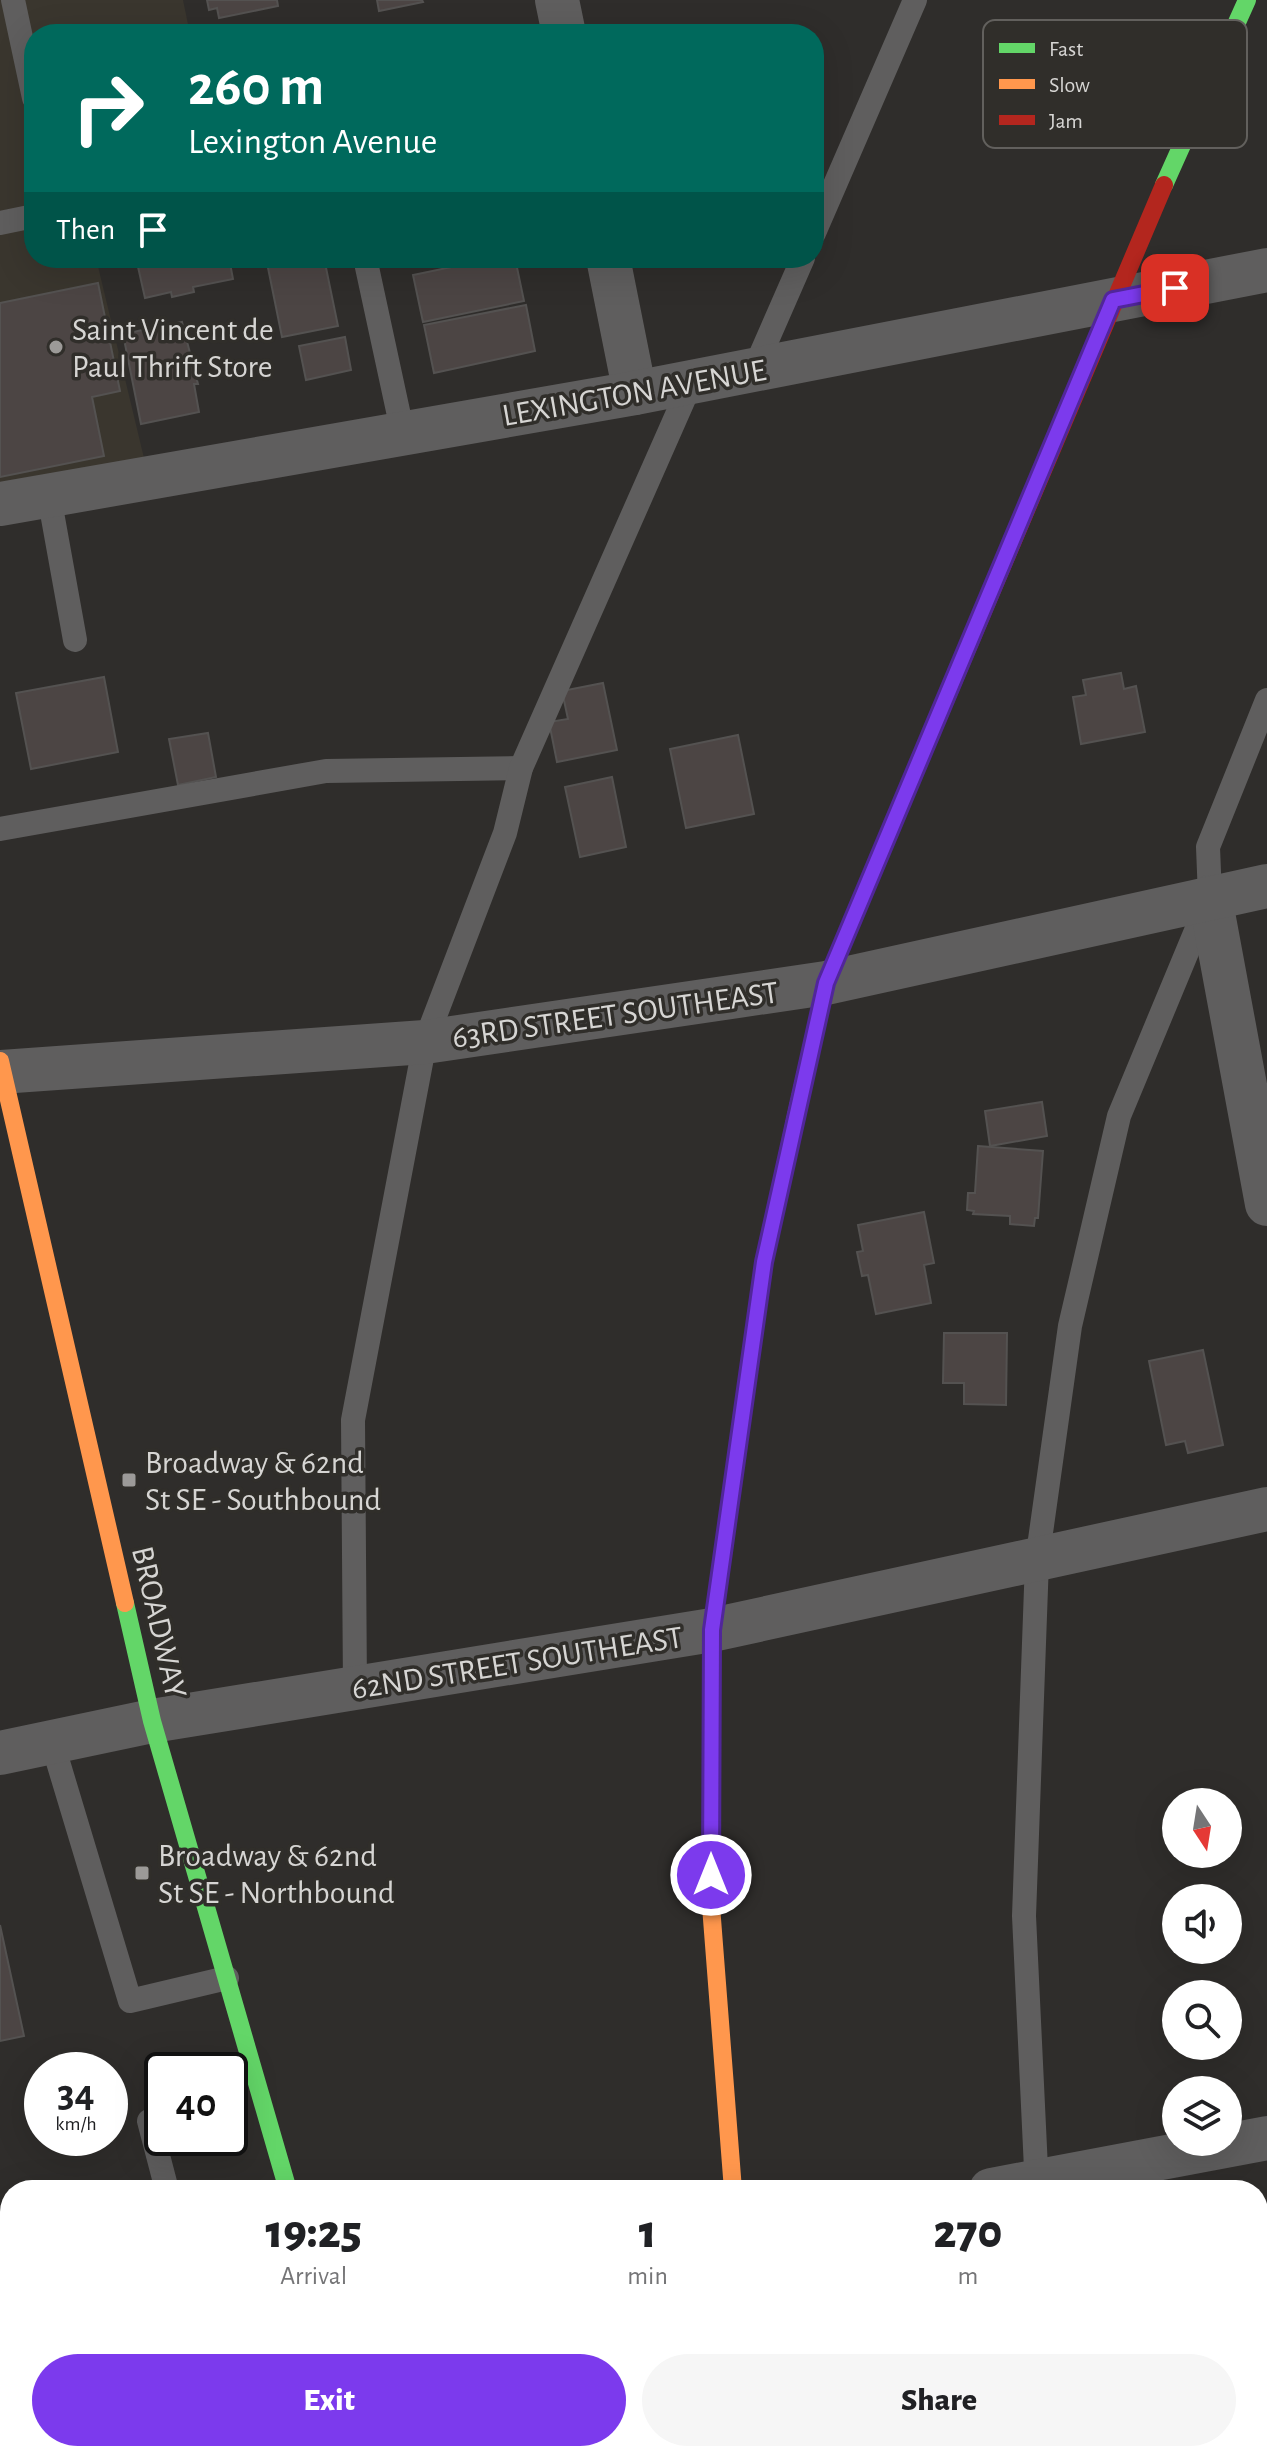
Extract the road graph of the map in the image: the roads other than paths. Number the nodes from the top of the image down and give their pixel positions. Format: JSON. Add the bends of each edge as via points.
{"nodes":[{"id":1,"x":13,"y":0,"type":"edge"},
{"id":2,"x":557,"y":0,"type":"edge"},
{"id":3,"x":915,"y":0,"type":"edge"},
{"id":4,"x":1247,"y":0,"type":"edge"},
{"id":5,"x":1238,"y":20,"type":"edge"},
{"id":6,"x":562,"y":24,"type":"edge"},
{"id":7,"x":24,"y":51,"type":"edge"},
{"id":8,"x":1181,"y":148,"type":"edge"},
{"id":9,"x":824,"y":210,"type":"edge"},
{"id":10,"x":24,"y":218,"type":"edge"},
{"id":11,"x":0,"y":223,"type":"edge"},
{"id":12,"x":367,"y":268,"type":"edge"},
{"id":13,"x":610,"y":268,"type":"edge"},
{"id":14,"x":799,"y":268,"type":"edge"},
{"id":15,"x":1267,"y":270,"type":"edge"},
{"id":16,"x":1113,"y":300,"type":"junction"},
{"id":17,"x":754,"y":370,"type":"junction"},
{"id":18,"x":691,"y":383,"type":"junction"},
{"id":19,"x":635,"y":393,"type":"junction"},
{"id":20,"x":403,"y":434,"type":"junction"},
{"id":21,"x":49,"y":496,"type":"junction"},
{"id":22,"x":0,"y":504,"type":"edge"},
{"id":23,"x":75,"y":640,"type":"dead end"},
{"id":24,"x":1267,"y":700,"type":"edge"},
{"id":25,"x":521,"y":768,"type":"junction"},
{"id":26,"x":0,"y":829,"type":"edge"},
{"id":27,"x":1267,"y":886,"type":"edge"},
{"id":28,"x":1210,"y":897,"type":"junction"},
{"id":29,"x":826,"y":983,"type":"junction"},
{"id":30,"x":425,"y":1042,"type":"junction"},
{"id":31,"x":1,"y":1068,"type":"edge"},
{"id":32,"x":1267,"y":1204,"type":"edge"},
{"id":33,"x":1267,"y":1509,"type":"edge"},
{"id":34,"x":1037,"y":1561,"type":"junction"},
{"id":35,"x":712,"y":1630,"type":"junction"},
{"id":36,"x":355,"y":1688,"type":"junction"},
{"id":37,"x":152,"y":1721,"type":"junction"},
{"id":38,"x":52,"y":1742,"type":"junction"},
{"id":39,"x":0,"y":1753,"type":"edge"},
{"id":40,"x":227,"y":1978,"type":"junction"},
{"id":41,"x":1267,"y":2138,"type":"edge"},
{"id":42,"x":158,"y":2156,"type":"edge"},
{"id":43,"x":164,"y":2180,"type":"edge"},
{"id":44,"x":285,"y":2180,"type":"edge"},
{"id":45,"x":732,"y":2180,"type":"edge"},
{"id":46,"x":1037,"y":2180,"type":"edge"},
{"id":47,"x":1066,"y":2180,"type":"edge"}],
"edges":[{"from":1,"to":7,"type":"lane"},
{"from":2,"to":6,"type":"street"},
{"from":3,"to":9,"type":"lane"},
{"from":4,"to":5,"type":"street"},
{"from":8,"to":16,"type":"street"},
{"from":10,"to":11,"type":"lane"},
{"from":12,"to":20,"type":"lane"},
{"from":13,"to":19,"type":"street"},
{"from":14,"to":17,"type":"lane"},
{"from":15,"to":16,"type":"street","name":"LEXINGTON AVENUE"},
{"from":16,"to":17,"type":"street","name":"LEXINGTON AVENUE"},
{"from":16,"to":29,"type":"street"},
{"from":17,"to":18,"type":"street","name":"LEXINGTON AVENUE"},
{"from":18,"to":19,"type":"street","name":"LEXINGTON AVENUE"},
{"from":18,"to":25,"type":"lane"},
{"from":19,"to":20,"type":"street","name":"LEXINGTON AVENUE"},
{"from":20,"to":21,"type":"street","name":"LEXINGTON AVENUE"},
{"from":21,"to":22,"type":"street","name":"LEXINGTON AVENUE"},
{"from":21,"to":23,"type":"lane"},
{"from":24,"to":28,"type":"lane","via":[[1208,847]]},
{"from":25,"to":26,"type":"lane","via":[[326,771]]},
{"from":25,"to":30,"type":"lane","via":[[505,833]]},
{"from":27,"to":28,"type":"street","name":"63RD STREET SOUTHEAST"},
{"from":28,"to":29,"type":"street","name":"63RD STREET SOUTHEAST"},
{"from":28,"to":32,"type":"street"},
{"from":28,"to":34,"type":"lane","via":[[1119,1116],[1070,1326]]},
{"from":29,"to":30,"type":"street","name":"63RD STREET SOUTHEAST"},
{"from":29,"to":35,"type":"street","via":[[764,1262]]},
{"from":30,"to":31,"type":"street","name":"63RD STREET SOUTHEAST"},
{"from":30,"to":36,"type":"lane","via":[[353,1420]]},
{"from":31,"to":37,"type":"street","name":"BROADWAY"},
{"from":33,"to":34,"type":"street","name":"62ND STREET SOUTHEAST"},
{"from":34,"to":35,"type":"street","name":"62ND STREET SOUTHEAST"},
{"from":34,"to":46,"type":"lane","via":[[1024,1916]]},
{"from":35,"to":36,"type":"street","name":"62ND STREET SOUTHEAST"},
{"from":35,"to":45,"type":"street","via":[[711,1906]]},
{"from":36,"to":37,"type":"street","name":"62ND STREET SOUTHEAST"},
{"from":37,"to":38,"type":"street","name":"62ND STREET SOUTHEAST"},
{"from":37,"to":40,"type":"street","name":"BROADWAY"},
{"from":38,"to":39,"type":"street","name":"62ND STREET SOUTHEAST"},
{"from":38,"to":40,"type":"lane","via":[[130,2001]]},
{"from":40,"to":44,"type":"street","name":"BROADWAY"},
{"from":41,"to":47,"type":"street"},
{"from":42,"to":43,"type":"lane"}]}
